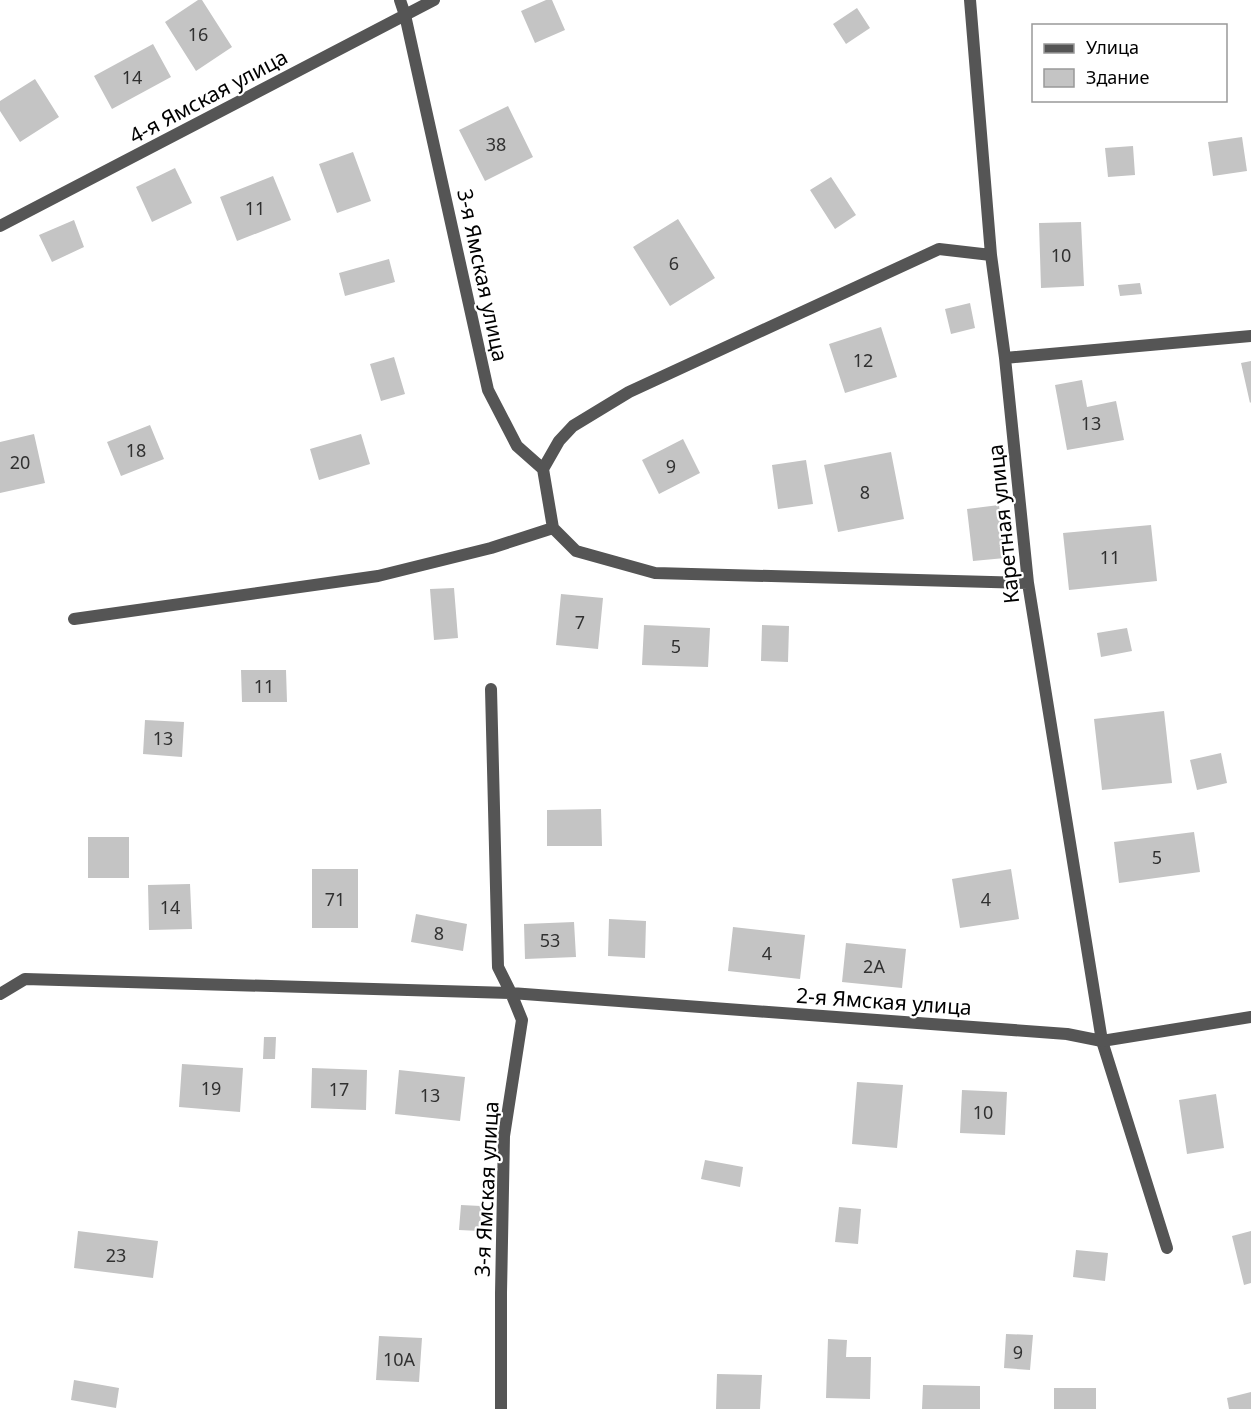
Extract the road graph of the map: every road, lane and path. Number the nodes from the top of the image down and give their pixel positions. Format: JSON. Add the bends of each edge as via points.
{"nodes":[{"id":1,"x":400,"y":0,"type":"edge"},
{"id":2,"x":434,"y":0,"type":"edge"},
{"id":3,"x":970,"y":0,"type":"edge"},
{"id":4,"x":405,"y":15,"type":"junction"},
{"id":5,"x":0,"y":226,"type":"edge"},
{"id":6,"x":991,"y":255,"type":"junction"},
{"id":7,"x":1251,"y":336,"type":"edge"},
{"id":8,"x":1005,"y":358,"type":"junction"},
{"id":9,"x":543,"y":469,"type":"junction"},
{"id":10,"x":553,"y":528,"type":"junction"},
{"id":11,"x":1028,"y":583,"type":"junction"},
{"id":12,"x":74,"y":620,"type":"dead end"},
{"id":13,"x":491,"y":689,"type":"dead end"},
{"id":14,"x":511,"y":993,"type":"junction"},
{"id":15,"x":0,"y":994,"type":"edge"},
{"id":16,"x":1251,"y":1017,"type":"edge"},
{"id":17,"x":1102,"y":1041,"type":"junction"},
{"id":18,"x":1167,"y":1248,"type":"dead end"},
{"id":19,"x":501,"y":1409,"type":"edge"}],
"edges":[{"from":1,"to":4,"type":"street","name":"3-я Ямская улица"},
{"from":2,"to":4,"type":"street","name":"4-я Ямская улица"},
{"from":3,"to":6,"type":"street","name":"Каретная улица"},
{"from":4,"to":5,"type":"street","name":"4-я Ямская улица"},
{"from":4,"to":9,"type":"street","name":"3-я Ямская улица","via":[[488,390],[517,446]]},
{"from":6,"to":8,"type":"street","name":"Каретная улица"},
{"from":6,"to":9,"type":"street","via":[[939,249],[629,392],[573,426]]},
{"from":7,"to":8,"type":"street"},
{"from":8,"to":11,"type":"street","name":"Каретная улица"},
{"from":9,"to":10,"type":"street"},
{"from":10,"to":11,"type":"street","via":[[576,550],[655,573]]},
{"from":10,"to":12,"type":"street","via":[[378,576]]},
{"from":11,"to":17,"type":"street","name":"Каретная улица"},
{"from":13,"to":14,"type":"street","name":"3-я Ямская улица","via":[[498,967]]},
{"from":14,"to":15,"type":"street","name":"2-я Ямская улица","via":[[25,979]]},
{"from":14,"to":17,"type":"street","name":"2-я Ямская улица","via":[[1067,1034]]},
{"from":14,"to":19,"type":"street","name":"3-я Ямская улица","via":[[522,1020],[504,1136]]},
{"from":16,"to":17,"type":"street","name":"2-я Ямская улица"},
{"from":17,"to":18,"type":"street","name":"Каретная улица"}]}
